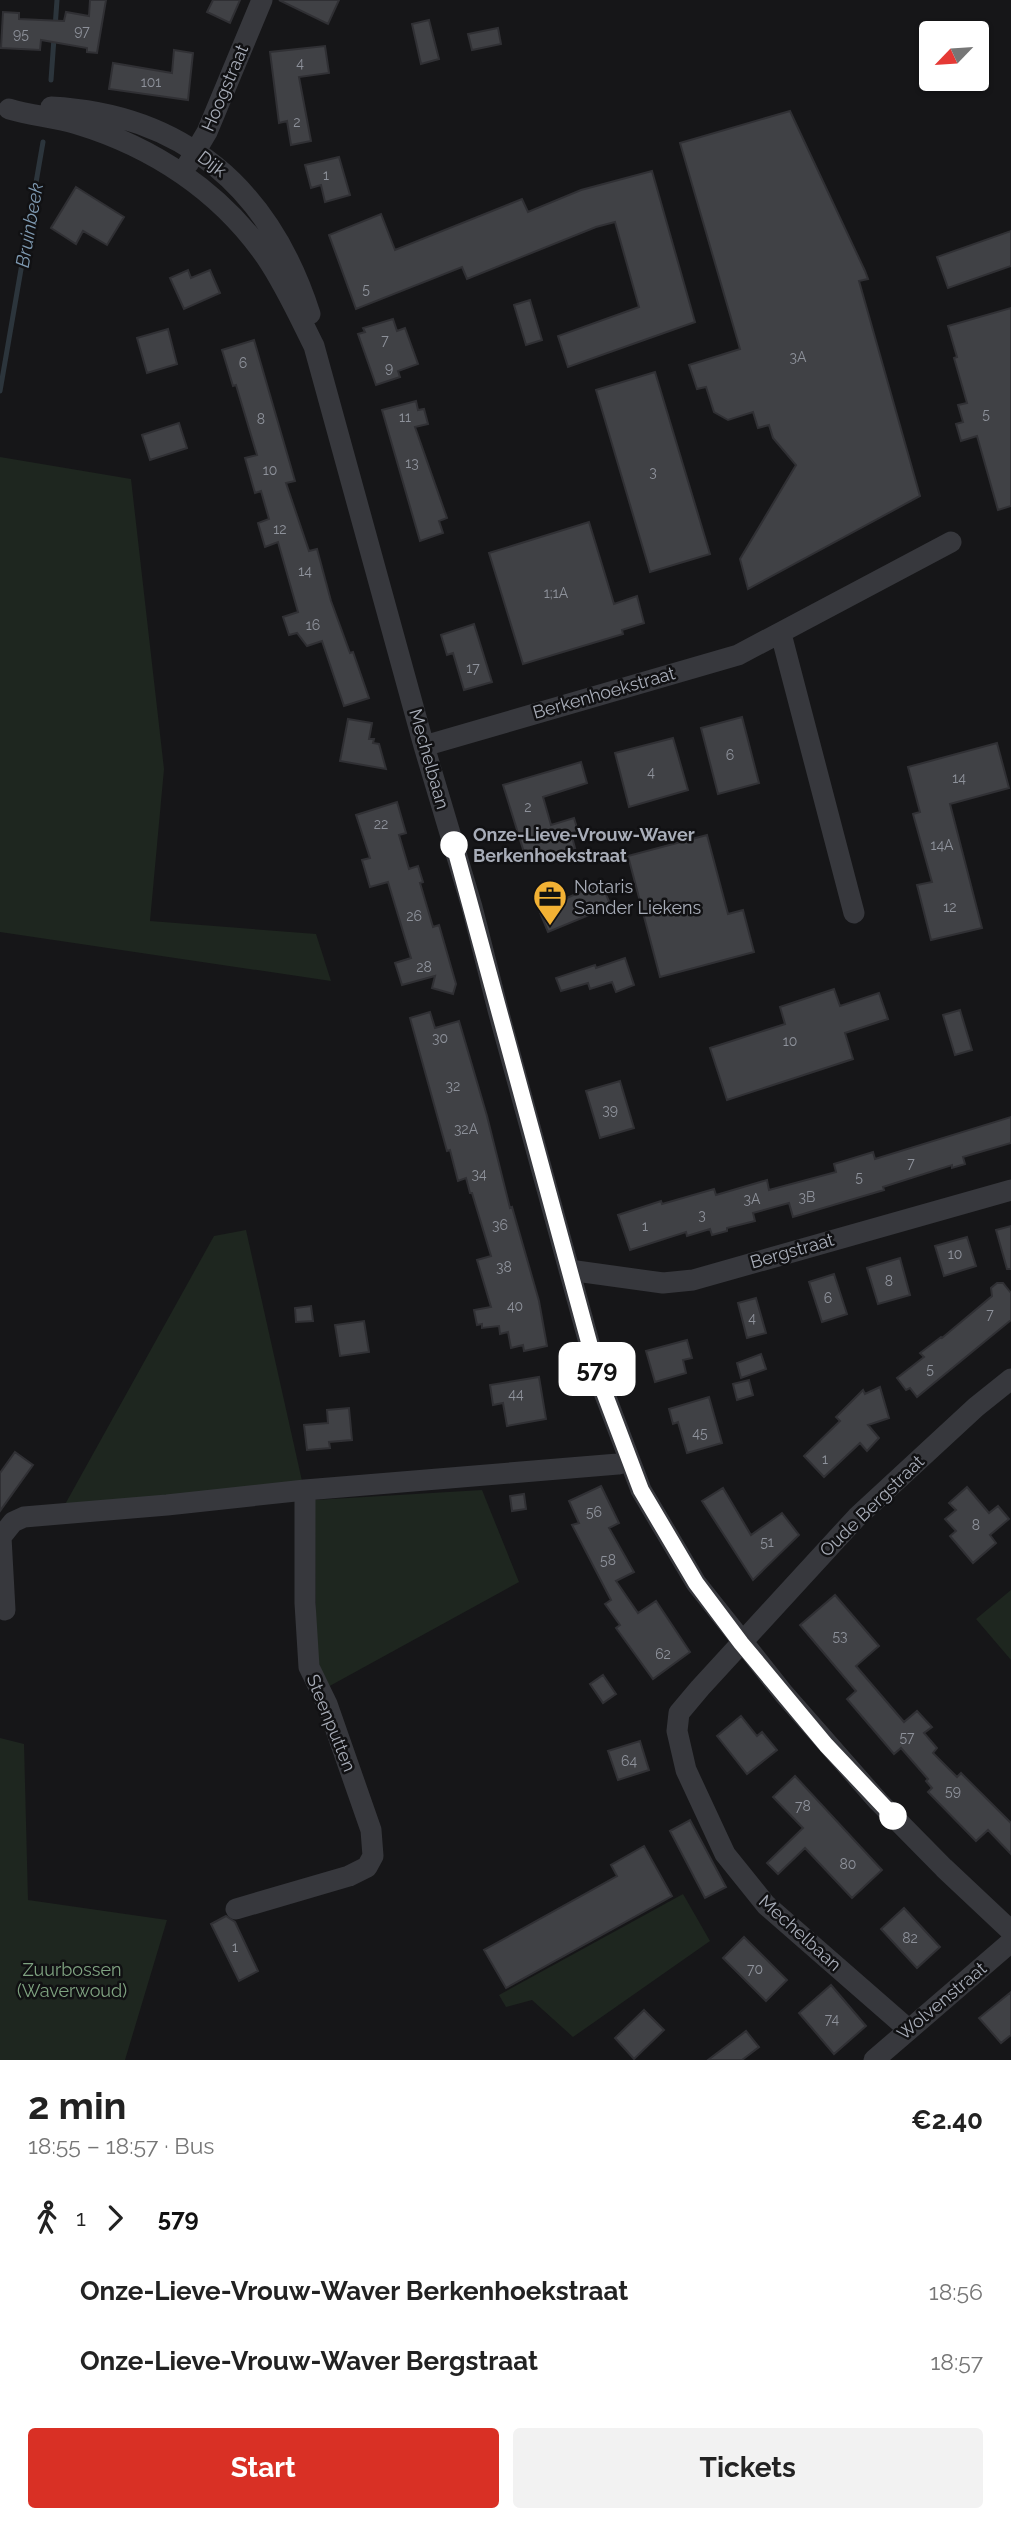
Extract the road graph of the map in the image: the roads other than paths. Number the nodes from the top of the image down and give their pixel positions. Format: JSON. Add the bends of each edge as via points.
{"nodes":[{"id":1,"x":262,"y":0,"type":"edge"},
{"id":2,"x":5,"y":109,"type":"edge"},
{"id":3,"x":196,"y":152,"type":"junction"},
{"id":4,"x":182,"y":172,"type":"junction"},
{"id":5,"x":314,"y":346,"type":"junction"},
{"id":6,"x":951,"y":542,"type":"dead end"},
{"id":7,"x":780,"y":634,"type":"junction"},
{"id":8,"x":425,"y":746,"type":"junction"},
{"id":9,"x":854,"y":912,"type":"dead end"},
{"id":10,"x":1011,"y":1190,"type":"edge"},
{"id":11,"x":569,"y":1270,"type":"junction"},
{"id":12,"x":1011,"y":1379,"type":"edge"},
{"id":13,"x":629,"y":1461,"type":"junction"},
{"id":14,"x":305,"y":1490,"type":"junction"},
{"id":15,"x":5,"y":1610,"type":"dead end"},
{"id":16,"x":741,"y":1643,"type":"junction"},
{"id":17,"x":236,"y":1909,"type":"dead end"},
{"id":18,"x":1011,"y":1931,"type":"edge"},
{"id":19,"x":1011,"y":1942,"type":"edge"},
{"id":20,"x":908,"y":2029,"type":"junction"},
{"id":21,"x":874,"y":2060,"type":"edge"}],
"edges":[{"from":1,"to":3,"type":"street","name":"Hoogstraat"},
{"from":2,"to":3,"type":"street","name":"Dijk","via":[[89,110],[130,121]]},
{"from":2,"to":4,"type":"street","name":"Dijk","via":[[99,131]]},
{"from":3,"to":4,"type":"street","name":"Hoogstraat"},
{"from":3,"to":5,"type":"street","name":"Dijk","via":[[230,178],[278,237],[303,292]]},
{"from":4,"to":5,"type":"street","name":"Mechelbaan","via":[[219,203],[258,247]]},
{"from":5,"to":8,"type":"street","name":"Mechelbaan"},
{"from":6,"to":7,"type":"street","name":"Berkenhoekstraat"},
{"from":7,"to":8,"type":"street","name":"Berkenhoekstraat","via":[[738,654]]},
{"from":7,"to":9,"type":"street"},
{"from":8,"to":11,"type":"street","name":"Mechelbaan"},
{"from":10,"to":11,"type":"street","name":"Bergstraat","via":[[692,1280],[663,1283]]},
{"from":11,"to":13,"type":"street","name":"Mechelbaan","via":[[599,1379]]},
{"from":12,"to":16,"type":"street","name":"Oude Bergstraat","via":[[857,1517]]},
{"from":13,"to":14,"type":"street"},
{"from":13,"to":16,"type":"street","name":"Mechelbaan","via":[[676,1552]]},
{"from":14,"to":15,"type":"street","via":[[24,1517],[1,1537]]},
{"from":14,"to":17,"type":"street","name":"Steenputten","via":[[309,1667],[327,1704],[371,1830],[373,1856],[367,1867],[349,1877]]},
{"from":16,"to":18,"type":"street","name":"Mechelbaan","via":[[869,1792]]},
{"from":16,"to":20,"type":"street","name":"Mechelbaan","via":[[679,1713],[677,1731],[686,1770],[725,1854],[766,1905]]},
{"from":19,"to":20,"type":"street","name":"Wolvenstraat"},
{"from":20,"to":21,"type":"street","name":"Wolvenstraat"}]}
